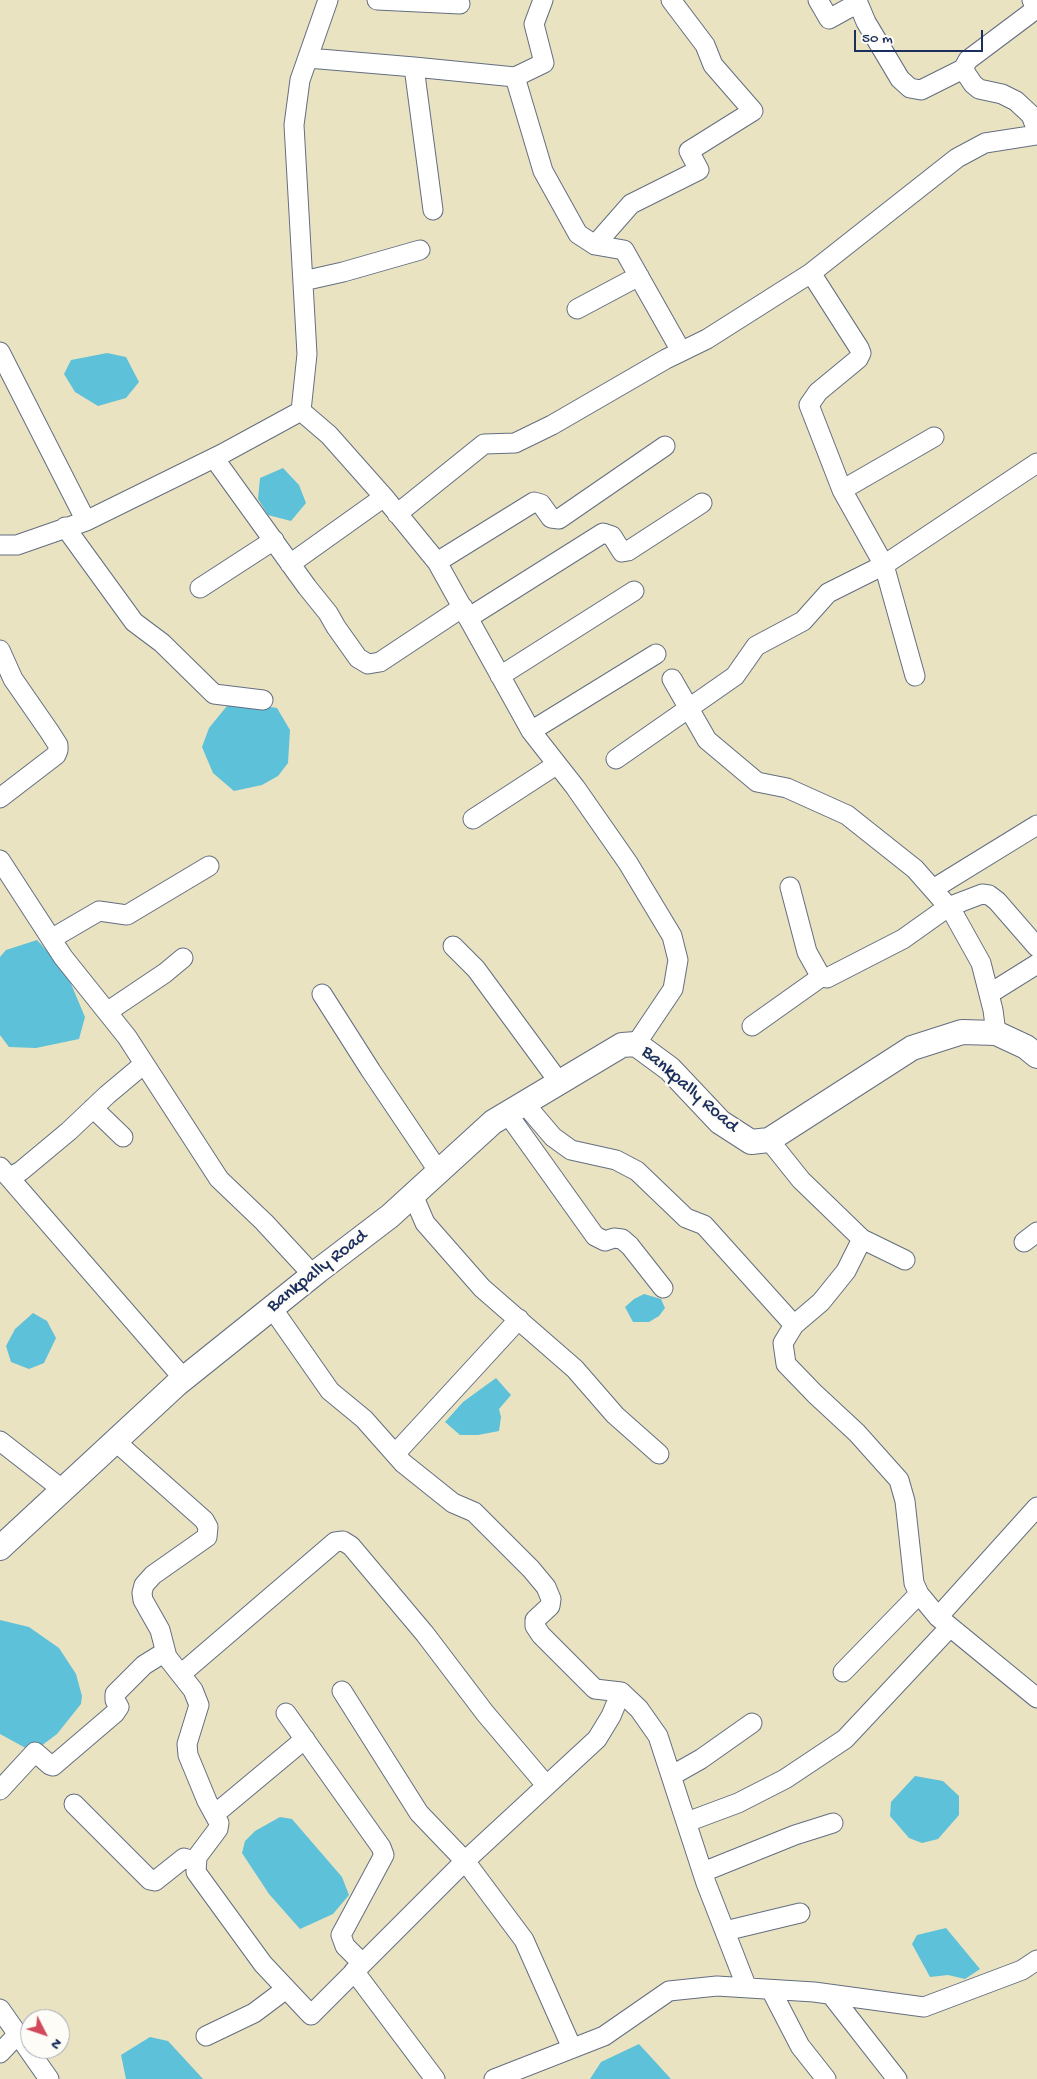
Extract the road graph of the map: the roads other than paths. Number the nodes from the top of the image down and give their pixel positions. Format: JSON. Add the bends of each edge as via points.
{"nodes":[{"id":1,"x":328,"y":0,"type":"edge"},
{"id":2,"x":377,"y":0,"type":"edge"},
{"id":3,"x":543,"y":0,"type":"edge"},
{"id":4,"x":671,"y":0,"type":"edge"},
{"id":5,"x":818,"y":0,"type":"edge"},
{"id":6,"x":1032,"y":0,"type":"edge"},
{"id":7,"x":460,"y":4,"type":"dead end"},
{"id":8,"x":308,"y":58,"type":"junction"},
{"id":9,"x":414,"y":66,"type":"junction"},
{"id":10,"x":963,"y":70,"type":"junction"},
{"id":11,"x":515,"y":77,"type":"junction"},
{"id":12,"x":1037,"y":133,"type":"edge"},
{"id":13,"x":433,"y":210,"type":"dead end"},
{"id":14,"x":595,"y":245,"type":"junction"},
{"id":15,"x":420,"y":250,"type":"dead end"},
{"id":16,"x":811,"y":273,"type":"junction"},
{"id":17,"x":639,"y":276,"type":"junction"},
{"id":18,"x":304,"y":281,"type":"junction"},
{"id":19,"x":577,"y":309,"type":"dead end"},
{"id":20,"x":681,"y":350,"type":"junction"},
{"id":21,"x":0,"y":352,"type":"edge"},
{"id":22,"x":301,"y":411,"type":"junction"},
{"id":23,"x":934,"y":437,"type":"dead end"},
{"id":24,"x":665,"y":446,"type":"dead end"},
{"id":25,"x":214,"y":458,"type":"junction"},
{"id":26,"x":1037,"y":463,"type":"edge"},
{"id":27,"x":842,"y":490,"type":"junction"},
{"id":28,"x":384,"y":497,"type":"junction"},
{"id":29,"x":702,"y":503,"type":"dead end"},
{"id":30,"x":397,"y":514,"type":"junction"},
{"id":31,"x":86,"y":521,"type":"junction"},
{"id":32,"x":64,"y":527,"type":"junction"},
{"id":33,"x":274,"y":540,"type":"junction"},
{"id":34,"x":0,"y":545,"type":"edge"},
{"id":35,"x":437,"y":562,"type":"junction"},
{"id":36,"x":290,"y":564,"type":"junction"},
{"id":37,"x":884,"y":565,"type":"junction"},
{"id":38,"x":200,"y":588,"type":"dead end"},
{"id":39,"x":634,"y":591,"type":"dead end"},
{"id":40,"x":466,"y":612,"type":"junction"},
{"id":41,"x":0,"y":650,"type":"edge"},
{"id":42,"x":656,"y":654,"type":"dead end"},
{"id":43,"x":500,"y":676,"type":"junction"},
{"id":44,"x":915,"y":676,"type":"dead end"},
{"id":45,"x":672,"y":679,"type":"dead end"},
{"id":46,"x":263,"y":700,"type":"dead end"},
{"id":47,"x":690,"y":710,"type":"junction"},
{"id":48,"x":531,"y":731,"type":"junction"},
{"id":49,"x":616,"y":759,"type":"dead end"},
{"id":50,"x":556,"y":765,"type":"junction"},
{"id":51,"x":0,"y":798,"type":"edge"},
{"id":52,"x":474,"y":819,"type":"dead end"},
{"id":53,"x":1037,"y":825,"type":"edge"},
{"id":54,"x":0,"y":860,"type":"edge"},
{"id":55,"x":209,"y":866,"type":"dead end"},
{"id":56,"x":6,"y":883,"type":"edge"},
{"id":57,"x":790,"y":887,"type":"dead end"},
{"id":58,"x":933,"y":889,"type":"junction"},
{"id":59,"x":948,"y":907,"type":"junction"},
{"id":60,"x":51,"y":939,"type":"junction"},
{"id":61,"x":453,"y":946,"type":"dead end"},
{"id":62,"x":1037,"y":947,"type":"edge"},
{"id":63,"x":183,"y":958,"type":"dead end"},
{"id":64,"x":1037,"y":964,"type":"edge"},
{"id":65,"x":821,"y":977,"type":"junction"},
{"id":66,"x":322,"y":994,"type":"dead end"},
{"id":67,"x":989,"y":994,"type":"junction"},
{"id":68,"x":107,"y":1012,"type":"junction"},
{"id":69,"x":752,"y":1026,"type":"dead end"},
{"id":70,"x":996,"y":1033,"type":"junction"},
{"id":71,"x":636,"y":1044,"type":"junction"},
{"id":72,"x":1037,"y":1056,"type":"edge"},
{"id":73,"x":144,"y":1064,"type":"junction"},
{"id":74,"x":559,"y":1082,"type":"junction"},
{"id":75,"x":93,"y":1108,"type":"junction"},
{"id":76,"x":516,"y":1108,"type":"junction"},
{"id":77,"x":123,"y":1137,"type":"dead end"},
{"id":78,"x":769,"y":1140,"type":"junction"},
{"id":79,"x":5,"y":1172,"type":"edge"},
{"id":80,"x":439,"y":1172,"type":"junction"},
{"id":81,"x":413,"y":1195,"type":"junction"},
{"id":82,"x":862,"y":1239,"type":"junction"},
{"id":83,"x":905,"y":1260,"type":"dead end"},
{"id":84,"x":313,"y":1275,"type":"junction"},
{"id":85,"x":663,"y":1288,"type":"dead end"},
{"id":86,"x":272,"y":1308,"type":"junction"},
{"id":87,"x":518,"y":1319,"type":"junction"},
{"id":88,"x":794,"y":1325,"type":"junction"},
{"id":89,"x":184,"y":1379,"type":"junction"},
{"id":90,"x":0,"y":1440,"type":"edge"},
{"id":91,"x":115,"y":1442,"type":"junction"},
{"id":92,"x":395,"y":1454,"type":"junction"},
{"id":93,"x":659,"y":1454,"type":"dead end"},
{"id":94,"x":63,"y":1490,"type":"junction"},
{"id":95,"x":1037,"y":1507,"type":"edge"},
{"id":96,"x":0,"y":1548,"type":"edge"},
{"id":97,"x":919,"y":1594,"type":"junction"},
{"id":98,"x":944,"y":1622,"type":"junction"},
{"id":99,"x":165,"y":1652,"type":"junction"},
{"id":100,"x":843,"y":1672,"type":"dead end"},
{"id":101,"x":181,"y":1674,"type":"junction"},
{"id":102,"x":342,"y":1691,"type":"dead end"},
{"id":103,"x":622,"y":1692,"type":"junction"},
{"id":104,"x":1037,"y":1698,"type":"edge"},
{"id":105,"x":286,"y":1713,"type":"dead end"},
{"id":106,"x":752,"y":1723,"type":"dead end"},
{"id":107,"x":305,"y":1739,"type":"junction"},
{"id":108,"x":671,"y":1776,"type":"junction"},
{"id":109,"x":546,"y":1785,"type":"junction"},
{"id":110,"x":0,"y":1790,"type":"edge"},
{"id":111,"x":74,"y":1804,"type":"dead end"},
{"id":112,"x":215,"y":1814,"type":"junction"},
{"id":113,"x":687,"y":1822,"type":"junction"},
{"id":114,"x":833,"y":1822,"type":"dead end"},
{"id":115,"x":465,"y":1861,"type":"junction"},
{"id":116,"x":195,"y":1862,"type":"junction"},
{"id":117,"x":703,"y":1872,"type":"junction"},
{"id":118,"x":800,"y":1913,"type":"dead end"},
{"id":119,"x":725,"y":1931,"type":"junction"},
{"id":120,"x":1037,"y":1960,"type":"edge"},
{"id":121,"x":358,"y":1967,"type":"junction"},
{"id":122,"x":748,"y":1988,"type":"junction"},
{"id":123,"x":286,"y":1989,"type":"junction"},
{"id":124,"x":771,"y":1990,"type":"junction"},
{"id":125,"x":832,"y":1996,"type":"junction"},
{"id":126,"x":0,"y":2009,"type":"edge"},
{"id":127,"x":18,"y":2034,"type":"junction"},
{"id":128,"x":206,"y":2036,"type":"dead end"},
{"id":129,"x":572,"y":2048,"type":"junction"},
{"id":130,"x":0,"y":2053,"type":"edge"},
{"id":131,"x":534,"y":2072,"type":"edge"},
{"id":132,"x":49,"y":2079,"type":"edge"},
{"id":133,"x":435,"y":2079,"type":"edge"},
{"id":134,"x":494,"y":2079,"type":"edge"},
{"id":135,"x":826,"y":2079,"type":"edge"},
{"id":136,"x":897,"y":2079,"type":"edge"}],
"edges":[{"from":1,"to":8,"type":"street"},
{"from":2,"to":7,"type":"street"},
{"from":3,"to":11,"type":"street","via":[[534,24],[544,63]]},
{"from":4,"to":14,"type":"street","via":[[705,45],[713,65],[752,111],[689,151],[699,170],[631,204]]},
{"from":5,"to":10,"type":"street","via":[[829,19],[858,3],[900,79],[910,88],[921,90]]},
{"from":6,"to":10,"type":"street","via":[[1036,9],[968,60]]},
{"from":8,"to":9,"type":"street"},
{"from":8,"to":18,"type":"street","via":[[300,80],[294,125]]},
{"from":9,"to":11,"type":"street"},
{"from":9,"to":13,"type":"street"},
{"from":10,"to":12,"type":"street","via":[[979,89],[1016,101],[1031,116]]},
{"from":11,"to":14,"type":"street","via":[[544,171],[578,234]]},
{"from":12,"to":16,"type":"street","via":[[985,143],[957,158]]},
{"from":14,"to":17,"type":"street","via":[[624,250]]},
{"from":15,"to":18,"type":"street"},
{"from":16,"to":20,"type":"street","via":[[707,339]]},
{"from":16,"to":27,"type":"street","via":[[861,353],[818,392],[809,405]]},
{"from":17,"to":19,"type":"street"},
{"from":17,"to":20,"type":"street"},
{"from":18,"to":22,"type":"street","via":[[307,354]]},
{"from":20,"to":30,"type":"street","via":[[515,443],[484,444]]},
{"from":21,"to":31,"type":"street"},
{"from":22,"to":25,"type":"street"},
{"from":22,"to":28,"type":"street","via":[[329,435]]},
{"from":23,"to":27,"type":"street"},
{"from":24,"to":35,"type":"street","via":[[559,519],[551,518],[541,504],[534,502]]},
{"from":25,"to":31,"type":"street"},
{"from":25,"to":33,"type":"street"},
{"from":26,"to":37,"type":"street"},
{"from":27,"to":37,"type":"street"},
{"from":28,"to":30,"type":"street"},
{"from":28,"to":36,"type":"street"},
{"from":29,"to":40,"type":"street","via":[[628,551],[622,552],[612,536],[603,533]]},
{"from":30,"to":35,"type":"street"},
{"from":31,"to":32,"type":"street"},
{"from":32,"to":34,"type":"street","via":[[17,545]]},
{"from":32,"to":46,"type":"street","via":[[134,622],[162,643],[214,694]]},
{"from":33,"to":36,"type":"street"},
{"from":33,"to":38,"type":"street"},
{"from":35,"to":40,"type":"street"},
{"from":36,"to":40,"type":"street","via":[[358,658],[368,664],[380,662]]},
{"from":37,"to":44,"type":"street"},
{"from":37,"to":47,"type":"street","via":[[828,593],[803,621],[756,646],[736,676]]},
{"from":39,"to":43,"type":"street"},
{"from":40,"to":43,"type":"street"},
{"from":41,"to":51,"type":"street","via":[[13,679],[58,745],[58,750],[56,756]]},
{"from":42,"to":48,"type":"street"},
{"from":43,"to":48,"type":"street"},
{"from":45,"to":47,"type":"street"},
{"from":47,"to":49,"type":"street"},
{"from":47,"to":58,"type":"street","via":[[707,740],[757,782],[787,788],[847,815],[915,869]]},
{"from":48,"to":50,"type":"street"},
{"from":50,"to":52,"type":"street"},
{"from":50,"to":71,"type":"street","via":[[628,863],[672,936],[678,960],[672,989]]},
{"from":53,"to":58,"type":"street"},
{"from":54,"to":56,"type":"street"},
{"from":55,"to":60,"type":"street","via":[[127,915],[99,911]]},
{"from":56,"to":60,"type":"street"},
{"from":57,"to":65,"type":"street","via":[[807,952]]},
{"from":58,"to":59,"type":"street"},
{"from":59,"to":62,"type":"street","via":[[982,894],[990,895]]},
{"from":59,"to":65,"type":"street","via":[[903,939],[827,978]]},
{"from":59,"to":67,"type":"street","via":[[981,963]]},
{"from":60,"to":68,"type":"street"},
{"from":61,"to":74,"type":"street","via":[[476,969]]},
{"from":63,"to":68,"type":"street"},
{"from":64,"to":67,"type":"street"},
{"from":65,"to":69,"type":"street"},
{"from":66,"to":80,"type":"street"},
{"from":67,"to":70,"type":"street"},
{"from":68,"to":73,"type":"street"},
{"from":70,"to":72,"type":"street"},
{"from":70,"to":78,"type":"street","via":[[962,1032],[912,1048]]},
{"from":71,"to":74,"type":"street","name":"Bankpally Road","via":[[622,1045]]},
{"from":71,"to":78,"type":"street","name":"Bankpally Road","via":[[670,1069],[720,1122],[751,1142]]},
{"from":73,"to":75,"type":"street"},
{"from":73,"to":84,"type":"street","via":[[219,1179]]},
{"from":74,"to":76,"type":"street","name":"Bankpally Road"},
{"from":75,"to":77,"type":"street"},
{"from":75,"to":79,"type":"street","via":[[21,1171]]},
{"from":76,"to":80,"type":"street","name":"Bankpally Road","via":[[493,1122]]},
{"from":76,"to":85,"type":"street","via":[[595,1236],[605,1241],[622,1238]]},
{"from":76,"to":88,"type":"street","via":[[571,1150],[616,1160],[637,1171],[686,1218],[704,1225]]},
{"from":78,"to":82,"type":"street","via":[[801,1180]]},
{"from":79,"to":89,"type":"street"},
{"from":80,"to":81,"type":"street","name":"Bankpally Road"},
{"from":81,"to":84,"type":"street","name":"Bankpally Road"},
{"from":81,"to":87,"type":"street","via":[[425,1223],[482,1288]]},
{"from":82,"to":83,"type":"street"},
{"from":82,"to":88,"type":"street","via":[[846,1271],[821,1302]]},
{"from":84,"to":86,"type":"street","name":"Bankpally Road"},
{"from":86,"to":89,"type":"street","name":"Bankpally Road"},
{"from":86,"to":92,"type":"street","via":[[330,1391],[364,1419]]},
{"from":87,"to":92,"type":"street"},
{"from":87,"to":93,"type":"street","via":[[575,1369],[615,1415]]},
{"from":88,"to":97,"type":"street","via":[[783,1343],[786,1364],[899,1480],[914,1583]]},
{"from":89,"to":91,"type":"street","name":"Bankpally Road"},
{"from":90,"to":94,"type":"street"},
{"from":91,"to":94,"type":"street","name":"Bankpally Road"},
{"from":91,"to":99,"type":"street","via":[[208,1527],[207,1537],[144,1585],[143,1600],[160,1630]]},
{"from":92,"to":103,"type":"street","via":[[453,1503],[474,1512],[546,1587],[550,1606],[534,1620],[541,1635],[595,1689]]},
{"from":94,"to":96,"type":"street","name":"Bankpally Road"},
{"from":95,"to":98,"type":"street"},
{"from":97,"to":98,"type":"street"},
{"from":97,"to":100,"type":"street"},
{"from":98,"to":104,"type":"street"},
{"from":98,"to":113,"type":"street","via":[[845,1739],[785,1779],[738,1803]]},
{"from":99,"to":101,"type":"street"},
{"from":99,"to":110,"type":"street","via":[[144,1665],[115,1694],[119,1707],[115,1713],[54,1766],[36,1752]]},
{"from":101,"to":109,"type":"street","via":[[335,1542],[342,1541],[356,1552],[425,1634],[485,1713]]},
{"from":101,"to":112,"type":"street","via":[[199,1705],[187,1744],[188,1755]]},
{"from":102,"to":115,"type":"street","via":[[419,1813]]},
{"from":103,"to":108,"type":"street","via":[[658,1736]]},
{"from":103,"to":109,"type":"street","via":[[597,1739]]},
{"from":105,"to":107,"type":"street"},
{"from":106,"to":108,"type":"street"},
{"from":107,"to":112,"type":"street"},
{"from":107,"to":121,"type":"street","via":[[384,1855],[341,1935]]},
{"from":108,"to":113,"type":"street"},
{"from":109,"to":115,"type":"street"},
{"from":111,"to":116,"type":"street","via":[[150,1880],[155,1881],[184,1858]]},
{"from":112,"to":116,"type":"street","via":[[218,1829]]},
{"from":113,"to":117,"type":"street"},
{"from":114,"to":117,"type":"street"},
{"from":115,"to":121,"type":"street"},
{"from":115,"to":129,"type":"street","via":[[524,1940]]},
{"from":116,"to":123,"type":"street","via":[[196,1872],[263,1964]]},
{"from":117,"to":119,"type":"street"},
{"from":118,"to":119,"type":"street"},
{"from":119,"to":122,"type":"street"},
{"from":120,"to":125,"type":"street","via":[[1022,1970],[924,2007]]},
{"from":121,"to":123,"type":"street","via":[[311,2015]]},
{"from":121,"to":133,"type":"street"},
{"from":122,"to":124,"type":"street"},
{"from":122,"to":129,"type":"street","via":[[717,1986],[669,1991],[604,2036]]},
{"from":123,"to":128,"type":"street","via":[[254,2013]]},
{"from":124,"to":125,"type":"street"},
{"from":124,"to":135,"type":"street","via":[[800,2046]]},
{"from":125,"to":136,"type":"street"},
{"from":126,"to":127,"type":"street"},
{"from":127,"to":130,"type":"street"},
{"from":127,"to":132,"type":"street"},
{"from":129,"to":131,"type":"street"},
{"from":131,"to":134,"type":"street"}]}
